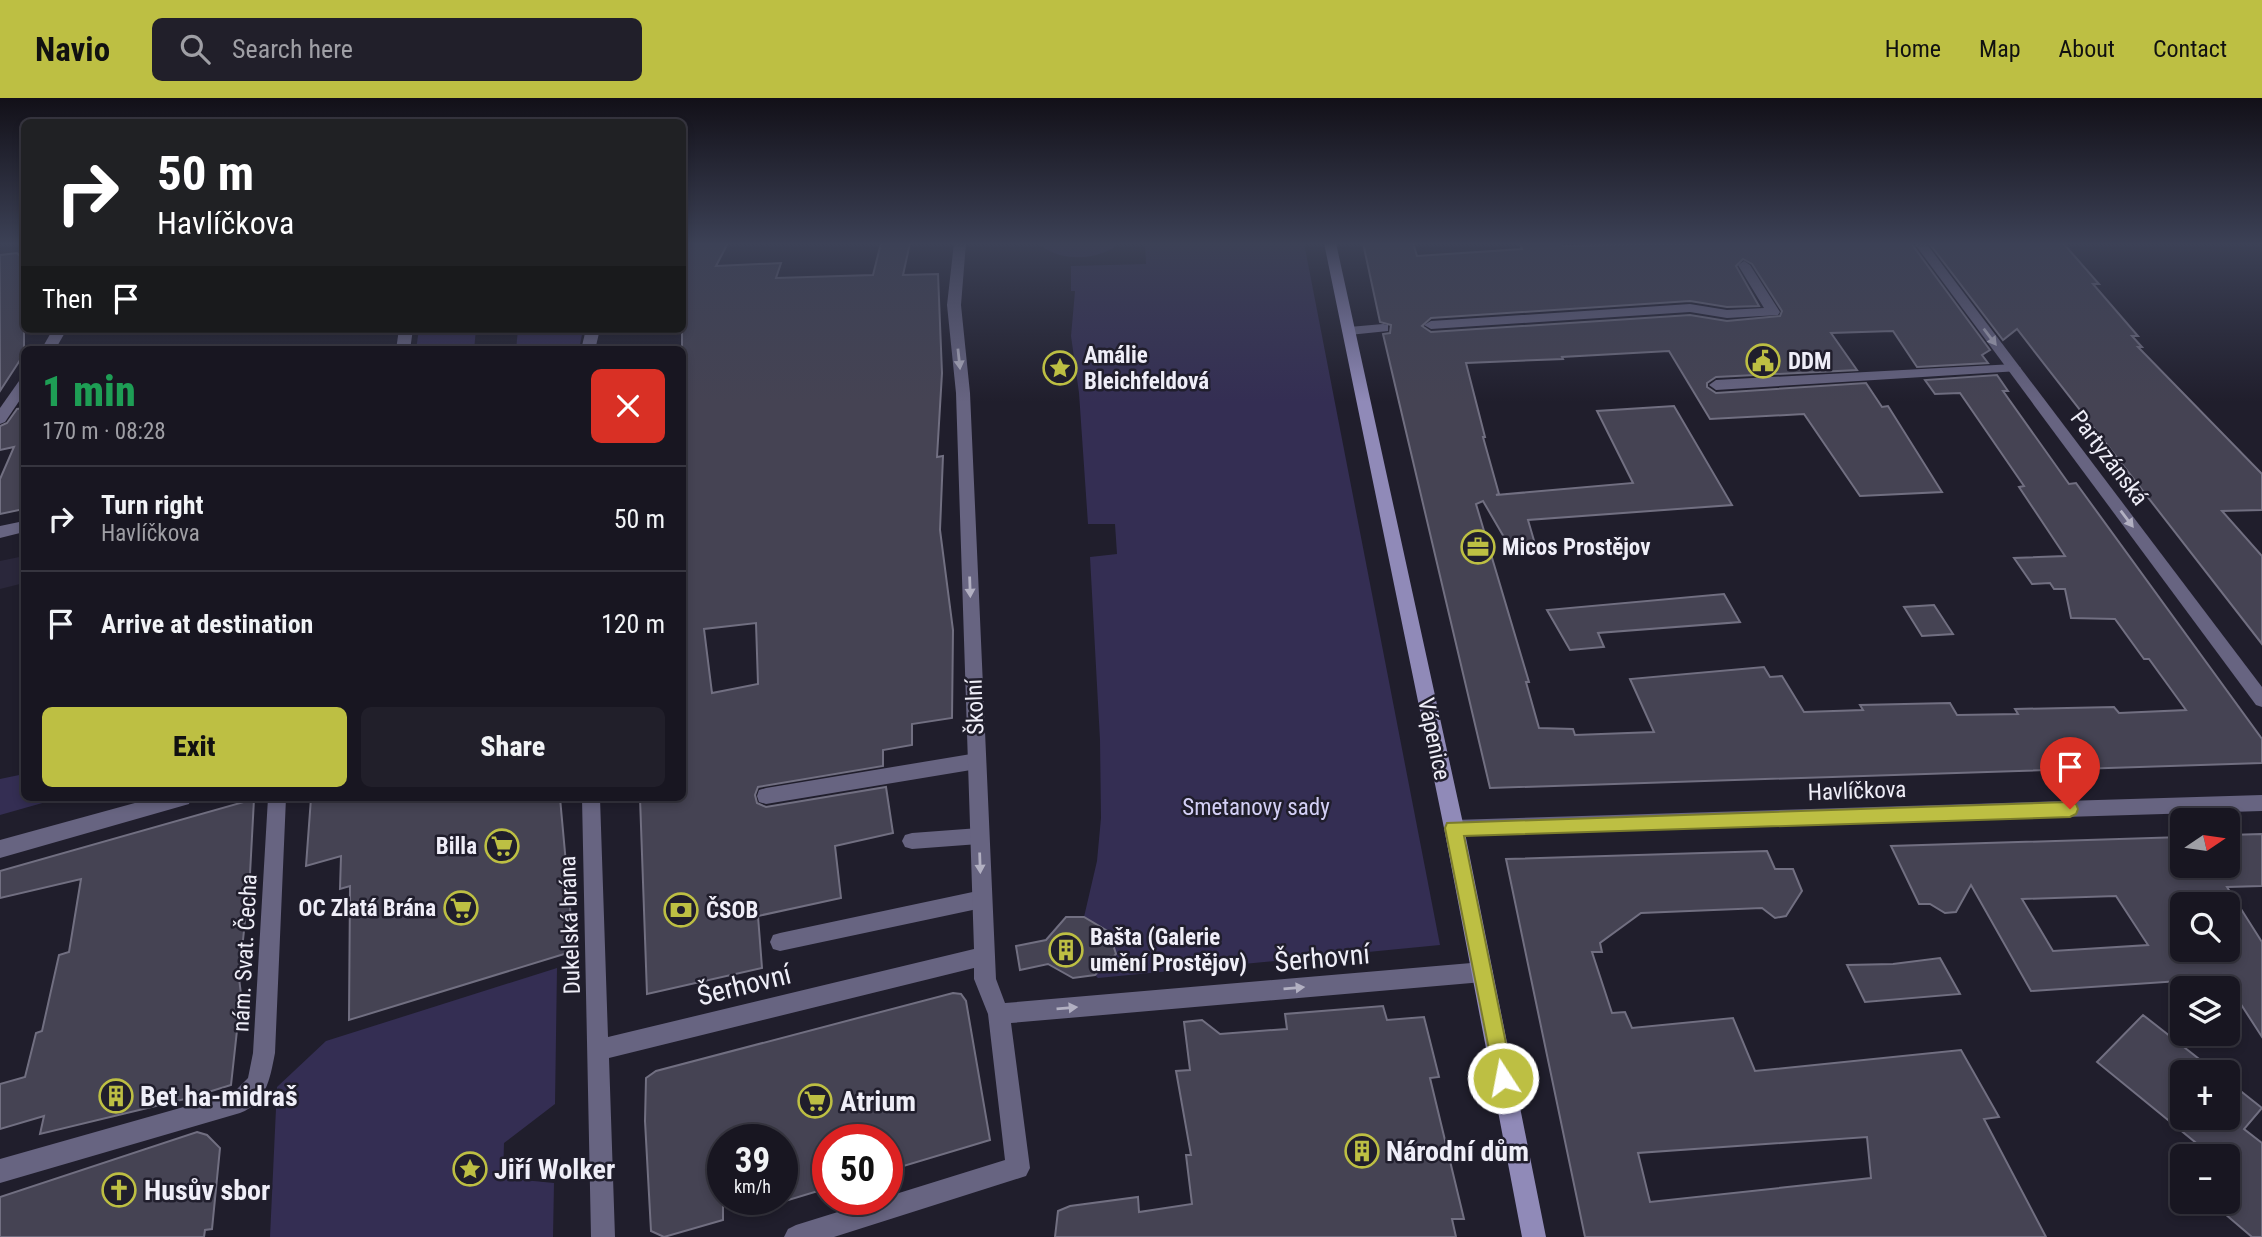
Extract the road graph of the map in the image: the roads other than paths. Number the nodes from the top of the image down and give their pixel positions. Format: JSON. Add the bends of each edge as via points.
{"nodes":[{"id":1,"x":955,"y":296,"type":"edge"},
{"id":2,"x":1341,"y":296,"type":"edge"},
{"id":3,"x":1763,"y":296,"type":"edge"},
{"id":4,"x":1960,"y":296,"type":"edge"},
{"id":5,"x":1431,"y":325,"type":"dead end"},
{"id":6,"x":1383,"y":328,"type":"dead end"},
{"id":7,"x":1349,"y":331,"type":"junction"},
{"id":8,"x":2014,"y":368,"type":"junction"},
{"id":9,"x":1716,"y":385,"type":"dead end"},
{"id":10,"x":21,"y":388,"type":"edge"},
{"id":11,"x":0,"y":419,"type":"edge"},
{"id":12,"x":21,"y":528,"type":"edge"},
{"id":13,"x":0,"y":532,"type":"edge"},
{"id":14,"x":2262,"y":700,"type":"edge"},
{"id":15,"x":977,"y":761,"type":"junction"},
{"id":16,"x":766,"y":796,"type":"dead end"},
{"id":17,"x":171,"y":801,"type":"edge"},
{"id":18,"x":277,"y":801,"type":"edge"},
{"id":19,"x":591,"y":801,"type":"edge"},
{"id":20,"x":2262,"y":803,"type":"edge"},
{"id":21,"x":1454,"y":828,"type":"junction"},
{"id":22,"x":979,"y":836,"type":"junction"},
{"id":23,"x":912,"y":841,"type":"dead end"},
{"id":24,"x":0,"y":849,"type":"edge"},
{"id":25,"x":982,"y":899,"type":"junction"},
{"id":26,"x":780,"y":942,"type":"dead end"},
{"id":27,"x":984,"y":956,"type":"junction"},
{"id":28,"x":1483,"y":972,"type":"junction"},
{"id":29,"x":999,"y":1013,"type":"junction"},
{"id":30,"x":598,"y":1050,"type":"junction"},
{"id":31,"x":0,"y":1171,"type":"edge"},
{"id":32,"x":603,"y":1237,"type":"edge"},
{"id":33,"x":796,"y":1237,"type":"edge"},
{"id":34,"x":1534,"y":1237,"type":"edge"}],
"edges":[{"from":1,"to":15,"type":"street","name":"Školní","one_way":true,"via":[[963,393]]},
{"from":2,"to":7,"type":"main road","name":"Vápenice"},
{"from":3,"to":5,"type":"street","via":[[1773,312],[1727,314],[1690,308]]},
{"from":4,"to":8,"type":"street","name":"Partyzánská","one_way":true},
{"from":6,"to":7,"type":"street"},
{"from":7,"to":21,"type":"main road","name":"Vápenice"},
{"from":8,"to":9,"type":"street"},
{"from":8,"to":14,"type":"street","name":"Partyzánská","one_way":true},
{"from":10,"to":11,"type":"street"},
{"from":12,"to":13,"type":"street"},
{"from":15,"to":16,"type":"street"},
{"from":15,"to":22,"type":"street","name":"Školní"},
{"from":17,"to":24,"type":"street"},
{"from":18,"to":31,"type":"street","name":"nám. Svat. Čecha","via":[[264,1053],[258,1084],[240,1102]]},
{"from":19,"to":30,"type":"street","name":"Dukelská brána"},
{"from":20,"to":21,"type":"street","name":"Havlíčkova"},
{"from":21,"to":28,"type":"main road","name":"Vápenice"},
{"from":22,"to":23,"type":"street"},
{"from":22,"to":25,"type":"street","name":"Školní","one_way":true},
{"from":25,"to":26,"type":"street"},
{"from":25,"to":27,"type":"street","name":"Školní"},
{"from":27,"to":29,"type":"street","name":"Školní","via":[[985,979]]},
{"from":27,"to":30,"type":"street","name":"Šerhovní"},
{"from":29,"to":28,"type":"street","name":"Šerhovní","one_way":true},
{"from":28,"to":34,"type":"main road","name":"Vápenice"},
{"from":29,"to":33,"type":"street","name":"Školní","via":[[1018,1168]]},
{"from":30,"to":32,"type":"street","name":"Dukelská brána"}]}
